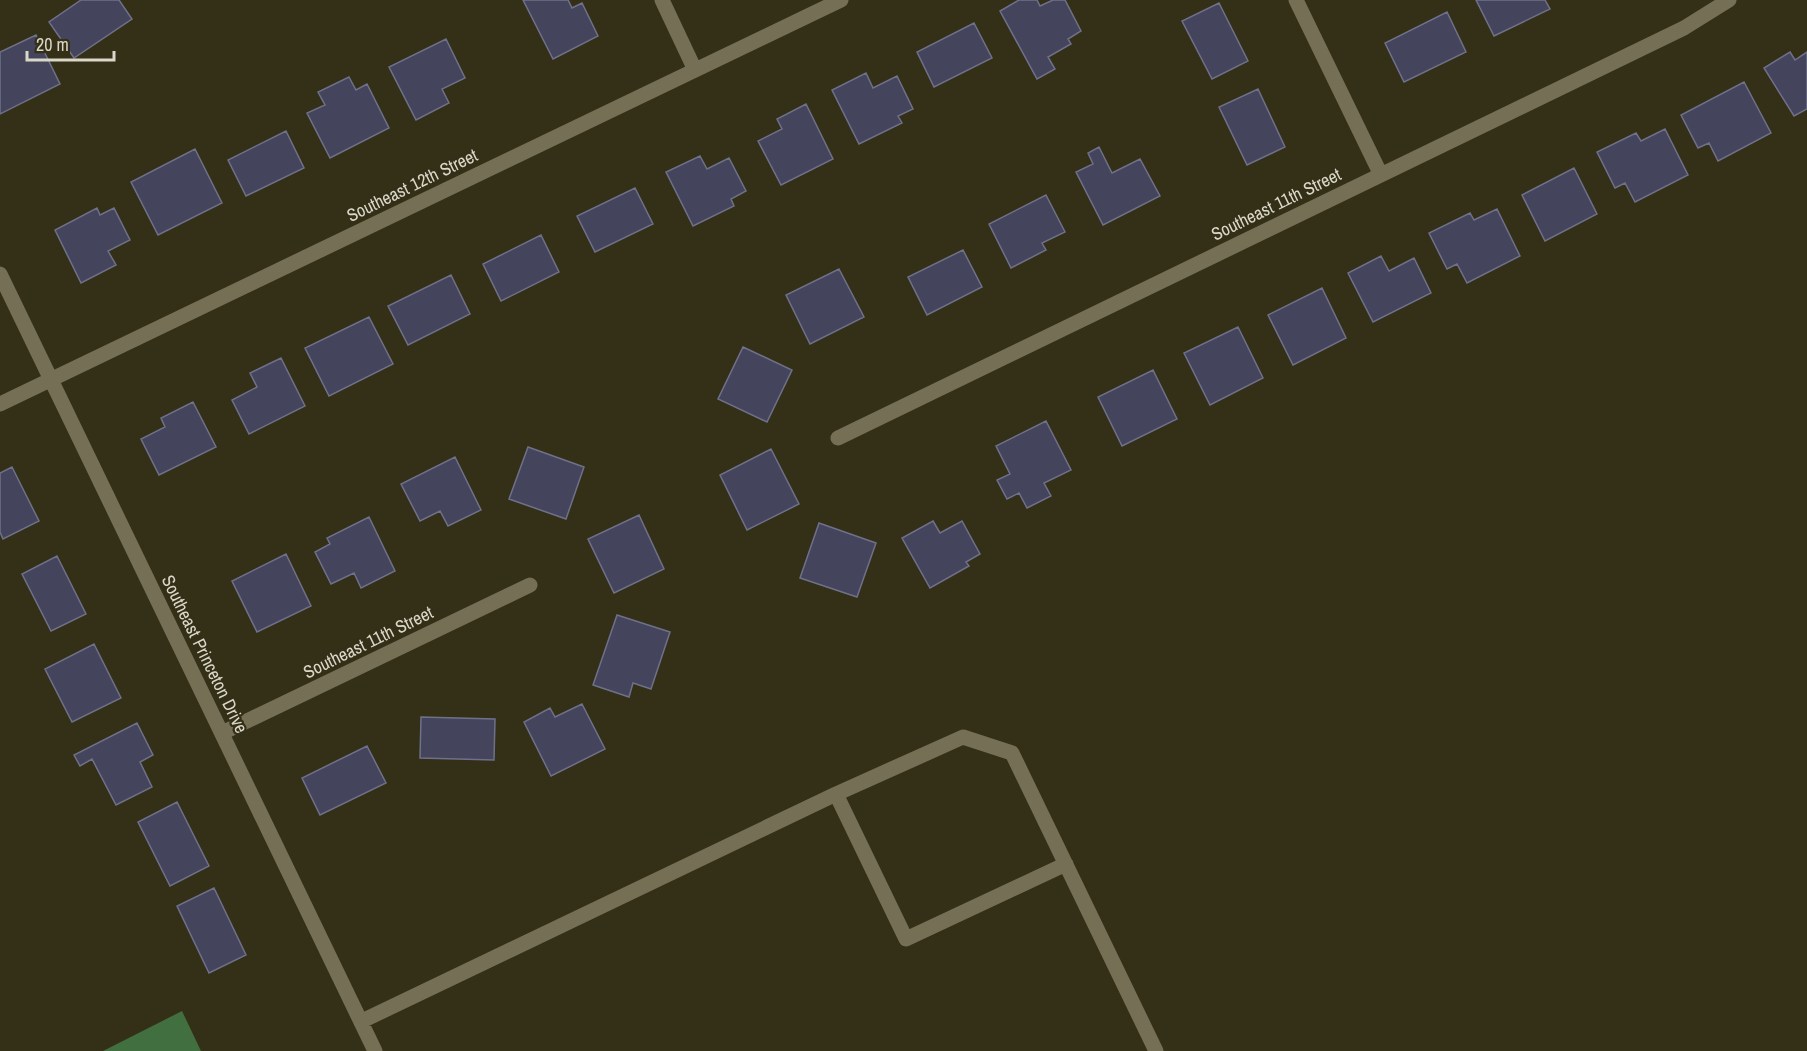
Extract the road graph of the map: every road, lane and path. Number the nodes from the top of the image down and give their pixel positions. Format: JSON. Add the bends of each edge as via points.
{"nodes":[{"id":1,"x":662,"y":0,"type":"edge"},
{"id":2,"x":841,"y":0,"type":"edge"},
{"id":3,"x":1296,"y":0,"type":"edge"},
{"id":4,"x":1729,"y":0,"type":"edge"},
{"id":5,"x":695,"y":70,"type":"junction"},
{"id":6,"x":1381,"y":175,"type":"junction"},
{"id":7,"x":0,"y":274,"type":"edge"},
{"id":8,"x":50,"y":380,"type":"junction"},
{"id":9,"x":0,"y":404,"type":"edge"},
{"id":10,"x":838,"y":438,"type":"dead end"},
{"id":11,"x":530,"y":585,"type":"dead end"},
{"id":12,"x":222,"y":733,"type":"junction"},
{"id":13,"x":836,"y":794,"type":"junction"},
{"id":14,"x":1066,"y":864,"type":"junction"},
{"id":15,"x":362,"y":1021,"type":"junction"},
{"id":16,"x":375,"y":1051,"type":"edge"},
{"id":17,"x":1156,"y":1051,"type":"edge"}],
"edges":[{"from":1,"to":5,"type":"street"},
{"from":2,"to":5,"type":"street","name":"Southeast 12th Street"},
{"from":3,"to":6,"type":"street"},
{"from":4,"to":6,"type":"street","name":"Southeast 11th Street","via":[[1684,28]]},
{"from":5,"to":8,"type":"street","name":"Southeast 12th Street"},
{"from":6,"to":10,"type":"street","name":"Southeast 11th Street"},
{"from":7,"to":8,"type":"street","name":"Southeast Princeton Drive"},
{"from":8,"to":9,"type":"street","name":"Southeast 12th Street"},
{"from":8,"to":12,"type":"street","name":"Southeast Princeton Drive"},
{"from":11,"to":12,"type":"street","name":"Southeast 11th Street"},
{"from":12,"to":15,"type":"street","name":"Southeast Princeton Drive"},
{"from":13,"to":14,"type":"street","via":[[963,737],[1012,753]]},
{"from":13,"to":14,"type":"street","via":[[906,939]]},
{"from":13,"to":15,"type":"street"},
{"from":14,"to":17,"type":"street"},
{"from":15,"to":16,"type":"street","name":"Southeast Princeton Drive"}]}
